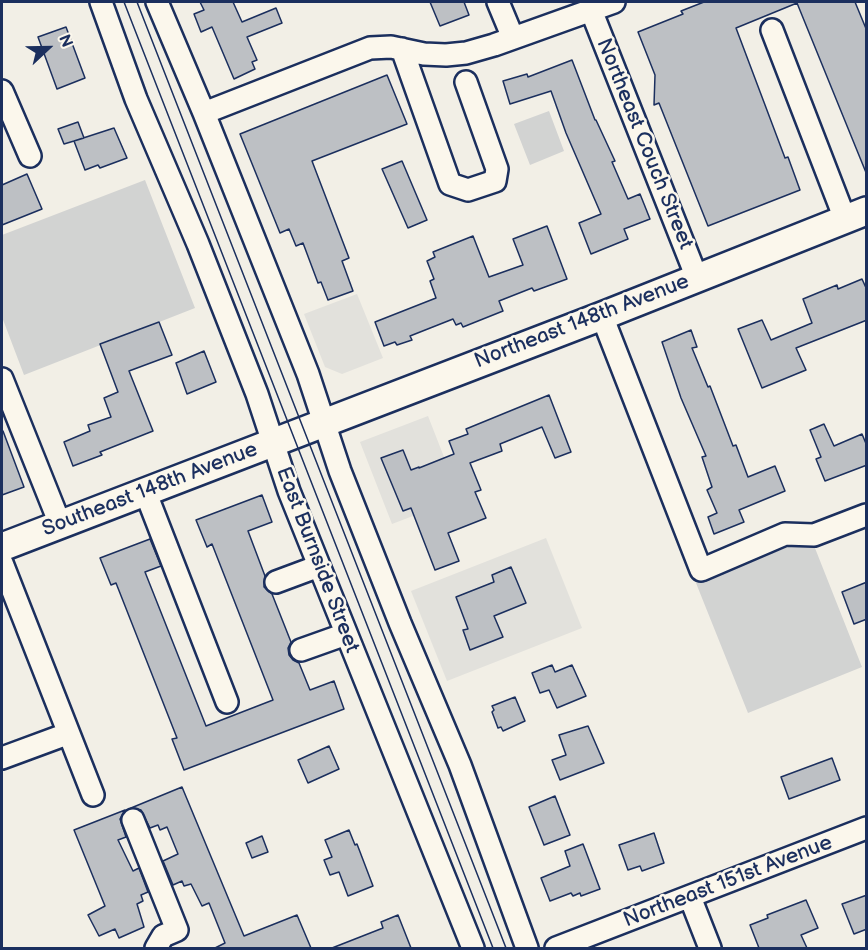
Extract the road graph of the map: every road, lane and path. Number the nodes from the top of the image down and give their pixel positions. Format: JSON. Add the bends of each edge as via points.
{"nodes":[{"id":1,"x":101,"y":2,"type":"edge"},
{"id":2,"x":158,"y":2,"type":"edge"},
{"id":3,"x":498,"y":2,"type":"edge"},
{"id":4,"x":614,"y":2,"type":"edge"},
{"id":5,"x":591,"y":10,"type":"junction"},
{"id":6,"x":772,"y":30,"type":"dead end"},
{"id":7,"x":513,"y":38,"type":"junction"},
{"id":8,"x":402,"y":49,"type":"junction"},
{"id":9,"x":466,"y":82,"type":"dead end"},
{"id":10,"x":2,"y":91,"type":"edge"},
{"id":11,"x":204,"y":113,"type":"junction"},
{"id":12,"x":30,"y":156,"type":"dead end"},
{"id":13,"x":856,"y":215,"type":"edge"},
{"id":14,"x":697,"y":278,"type":"junction"},
{"id":15,"x":602,"y":316,"type":"junction"},
{"id":16,"x":2,"y":379,"type":"edge"},
{"id":17,"x":324,"y":423,"type":"junction"},
{"id":18,"x":298,"y":433,"type":"joint"},
{"id":19,"x":273,"y":443,"type":"junction"},
{"id":20,"x":145,"y":491,"type":"junction"},
{"id":21,"x":867,"y":515,"type":"edge"},
{"id":22,"x":60,"y":524,"type":"junction"},
{"id":23,"x":2,"y":547,"type":"edge"},
{"id":24,"x":2,"y":563,"type":"edge"},
{"id":25,"x":319,"y":566,"type":"junction"},
{"id":26,"x":276,"y":582,"type":"dead end"},
{"id":27,"x":346,"y":634,"type":"junction"},
{"id":28,"x":301,"y":650,"type":"dead end"},
{"id":29,"x":227,"y":702,"type":"dead end"},
{"id":30,"x":67,"y":734,"type":"junction"},
{"id":31,"x":2,"y":758,"type":"edge"},
{"id":32,"x":93,"y":795,"type":"dead end"},
{"id":33,"x":133,"y":820,"type":"dead end"},
{"id":34,"x":867,"y":828,"type":"edge"},
{"id":35,"x":690,"y":897,"type":"junction"},
{"id":36,"x":156,"y":948,"type":"edge"},
{"id":37,"x":473,"y":948,"type":"edge"},
{"id":38,"x":526,"y":948,"type":"edge"},
{"id":39,"x":556,"y":948,"type":"edge"},
{"id":40,"x":710,"y":948,"type":"edge"}],
"edges":[{"from":1,"to":19,"type":"street","name":"East Burnside Street"},
{"from":2,"to":11,"type":"street"},
{"from":3,"to":7,"type":"street"},
{"from":4,"to":5,"type":"street"},
{"from":5,"to":7,"type":"street"},
{"from":5,"to":14,"type":"street","name":"Northeast Couch Street"},
{"from":6,"to":13,"type":"street"},
{"from":7,"to":8,"type":"street","via":[[446,55]]},
{"from":8,"to":9,"type":"street","via":[[450,184],[468,190],[495,181],[497,170]]},
{"from":8,"to":11,"type":"street","via":[[370,48]]},
{"from":10,"to":12,"type":"street"},
{"from":11,"to":17,"type":"street"},
{"from":13,"to":14,"type":"main road","name":"Northeast 148th Avenue"},
{"from":14,"to":15,"type":"main road","name":"Northeast 148th Avenue"},
{"from":15,"to":17,"type":"main road","name":"Northeast 148th Avenue"},
{"from":15,"to":21,"type":"street","via":[[701,570],[785,534],[814,535]]},
{"from":16,"to":22,"type":"street"},
{"from":17,"to":18,"type":"main road","name":"Northeast 148th Avenue"},
{"from":17,"to":38,"type":"street","via":[[395,612],[460,765]]},
{"from":18,"to":19,"type":"main road","name":"Southeast 148th Avenue"},
{"from":19,"to":20,"type":"main road","name":"Southeast 148th Avenue"},
{"from":19,"to":25,"type":"street","name":"East Burnside Street"},
{"from":20,"to":22,"type":"main road","name":"Southeast 148th Avenue"},
{"from":20,"to":29,"type":"street"},
{"from":22,"to":23,"type":"main road","name":"Southeast 148th Avenue"},
{"from":24,"to":30,"type":"street"},
{"from":25,"to":26,"type":"street"},
{"from":25,"to":27,"type":"street","name":"East Burnside Street"},
{"from":27,"to":28,"type":"street"},
{"from":27,"to":37,"type":"street","name":"East Burnside Street"},
{"from":30,"to":31,"type":"street"},
{"from":30,"to":32,"type":"street"},
{"from":33,"to":36,"type":"street","via":[[177,930],[162,936]]},
{"from":34,"to":35,"type":"street","name":"Northeast 151st Avenue"},
{"from":35,"to":39,"type":"street","name":"Northeast 151st Avenue"},
{"from":35,"to":40,"type":"street"}]}
